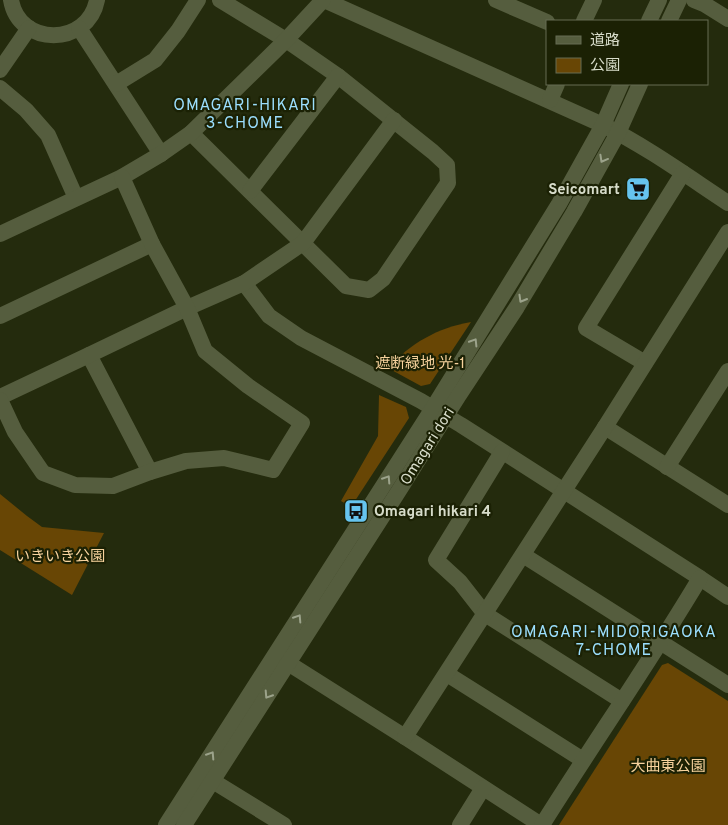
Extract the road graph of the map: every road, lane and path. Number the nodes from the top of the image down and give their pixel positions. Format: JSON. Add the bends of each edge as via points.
{"nodes":[{"id":1,"x":11,"y":0,"type":"edge"},
{"id":2,"x":97,"y":0,"type":"edge"},
{"id":3,"x":198,"y":0,"type":"edge"},
{"id":4,"x":220,"y":0,"type":"edge"},
{"id":5,"x":323,"y":0,"type":"edge"},
{"id":6,"x":496,"y":0,"type":"edge"},
{"id":7,"x":594,"y":0,"type":"edge"},
{"id":8,"x":659,"y":0,"type":"edge"},
{"id":9,"x":679,"y":0,"type":"edge"},
{"id":10,"x":701,"y":1,"type":"edge"},
{"id":11,"x":728,"y":19,"type":"edge"},
{"id":12,"x":584,"y":20,"type":"edge"},
{"id":13,"x":649,"y":20,"type":"edge"},
{"id":14,"x":669,"y":20,"type":"edge"},
{"id":15,"x":546,"y":22,"type":"edge"},
{"id":16,"x":28,"y":28,"type":"junction"},
{"id":17,"x":79,"y":28,"type":"junction"},
{"id":18,"x":286,"y":40,"type":"junction"},
{"id":19,"x":0,"y":70,"type":"edge"},
{"id":20,"x":338,"y":76,"type":"junction"},
{"id":21,"x":116,"y":84,"type":"junction"},
{"id":22,"x":557,"y":85,"type":"edge"},
{"id":23,"x":621,"y":85,"type":"edge"},
{"id":24,"x":640,"y":85,"type":"edge"},
{"id":25,"x":0,"y":88,"type":"edge"},
{"id":26,"x":550,"y":100,"type":"junction"},
{"id":27,"x":394,"y":120,"type":"junction"},
{"id":28,"x":603,"y":125,"type":"junction"},
{"id":29,"x":618,"y":132,"type":"junction"},
{"id":30,"x":191,"y":133,"type":"junction"},
{"id":31,"x":161,"y":154,"type":"junction"},
{"id":32,"x":682,"y":173,"type":"junction"},
{"id":33,"x":122,"y":177,"type":"junction"},
{"id":34,"x":250,"y":191,"type":"junction"},
{"id":35,"x":76,"y":198,"type":"junction"},
{"id":36,"x":728,"y":203,"type":"edge"},
{"id":37,"x":728,"y":232,"type":"edge"},
{"id":38,"x":0,"y":234,"type":"edge"},
{"id":39,"x":303,"y":243,"type":"junction"},
{"id":40,"x":152,"y":244,"type":"junction"},
{"id":41,"x":244,"y":283,"type":"junction"},
{"id":42,"x":187,"y":308,"type":"junction"},
{"id":43,"x":0,"y":316,"type":"edge"},
{"id":44,"x":89,"y":355,"type":"junction"},
{"id":45,"x":646,"y":363,"type":"junction"},
{"id":46,"x":728,"y":371,"type":"edge"},
{"id":47,"x":0,"y":398,"type":"edge"},
{"id":48,"x":439,"y":412,"type":"junction"},
{"id":49,"x":605,"y":427,"type":"junction"},
{"id":50,"x":502,"y":452,"type":"junction"},
{"id":51,"x":667,"y":466,"type":"junction"},
{"id":52,"x":150,"y":472,"type":"junction"},
{"id":53,"x":563,"y":491,"type":"junction"},
{"id":54,"x":728,"y":505,"type":"edge"},
{"id":55,"x":523,"y":555,"type":"junction"},
{"id":56,"x":700,"y":578,"type":"junction"},
{"id":57,"x":728,"y":597,"type":"edge"},
{"id":58,"x":486,"y":614,"type":"junction"},
{"id":59,"x":661,"y":642,"type":"junction"},
{"id":60,"x":282,"y":659,"type":"junction"},
{"id":61,"x":447,"y":674,"type":"junction"},
{"id":62,"x":728,"y":685,"type":"edge"},
{"id":63,"x":622,"y":701,"type":"junction"},
{"id":64,"x":405,"y":737,"type":"junction"},
{"id":65,"x":583,"y":760,"type":"junction"},
{"id":66,"x":206,"y":777,"type":"junction"},
{"id":67,"x":483,"y":788,"type":"junction"},
{"id":68,"x":166,"y":825,"type":"edge"},
{"id":69,"x":184,"y":825,"type":"edge"},
{"id":70,"x":284,"y":825,"type":"edge"},
{"id":71,"x":460,"y":825,"type":"edge"},
{"id":72,"x":542,"y":825,"type":"edge"}],
"edges":[{"from":1,"to":16,"type":"street","via":[[18,18]]},
{"from":2,"to":17,"type":"street","via":[[89,19]]},
{"from":3,"to":21,"type":"street","via":[[155,60]]},
{"from":4,"to":18,"type":"street"},
{"from":5,"to":18,"type":"street"},
{"from":5,"to":26,"type":"street"},
{"from":6,"to":15,"type":"street"},
{"from":7,"to":12,"type":"street"},
{"from":8,"to":13,"type":"street"},
{"from":9,"to":14,"type":"street"},
{"from":10,"to":11,"type":"street"},
{"from":16,"to":17,"type":"street","via":[[54,36]]},
{"from":16,"to":19,"type":"street"},
{"from":17,"to":21,"type":"street"},
{"from":18,"to":20,"type":"street"},
{"from":18,"to":30,"type":"street"},
{"from":20,"to":27,"type":"street"},
{"from":20,"to":34,"type":"street"},
{"from":21,"to":31,"type":"street"},
{"from":22,"to":26,"type":"street"},
{"from":23,"to":28,"type":"street","name":"Omagari dori"},
{"from":24,"to":29,"type":"street","name":"Omagari dori"},
{"from":25,"to":35,"type":"street","via":[[48,135]]},
{"from":26,"to":28,"type":"street"},
{"from":27,"to":39,"type":"street"},
{"from":27,"to":39,"type":"street","via":[[447,166],[448,183],[383,279],[369,290],[346,286]]},
{"from":28,"to":29,"type":"street"},
{"from":48,"to":28,"type":"street","name":"Omagari dori","one_way":true},
{"from":29,"to":32,"type":"street"},
{"from":29,"to":48,"type":"street","name":"Omagari dori","one_way":true,"via":[[517,307]]},
{"from":30,"to":31,"type":"street"},
{"from":30,"to":34,"type":"street"},
{"from":31,"to":33,"type":"street"},
{"from":32,"to":36,"type":"street"},
{"from":32,"to":45,"type":"street","via":[[586,328]]},
{"from":33,"to":35,"type":"street"},
{"from":33,"to":40,"type":"street"},
{"from":34,"to":39,"type":"street"},
{"from":35,"to":38,"type":"street"},
{"from":37,"to":45,"type":"street"},
{"from":39,"to":41,"type":"street"},
{"from":40,"to":42,"type":"street"},
{"from":40,"to":43,"type":"street"},
{"from":41,"to":42,"type":"street"},
{"from":41,"to":48,"type":"street","via":[[269,316],[301,338]]},
{"from":42,"to":44,"type":"street"},
{"from":42,"to":52,"type":"street","via":[[205,351],[302,423],[273,470],[224,458],[186,461]]},
{"from":44,"to":47,"type":"street"},
{"from":44,"to":52,"type":"street"},
{"from":45,"to":49,"type":"street"},
{"from":46,"to":51,"type":"street"},
{"from":47,"to":52,"type":"street","via":[[15,432],[42,473],[75,485],[113,486]]},
{"from":48,"to":50,"type":"street"},
{"from":48,"to":60,"type":"street","name":"Omagari dori"},
{"from":49,"to":51,"type":"street"},
{"from":49,"to":53,"type":"street"},
{"from":50,"to":53,"type":"street"},
{"from":50,"to":58,"type":"street","via":[[436,560],[460,582]]},
{"from":51,"to":54,"type":"street"},
{"from":53,"to":55,"type":"street"},
{"from":53,"to":56,"type":"street"},
{"from":55,"to":58,"type":"street"},
{"from":55,"to":59,"type":"street"},
{"from":56,"to":57,"type":"street"},
{"from":56,"to":59,"type":"street"},
{"from":58,"to":61,"type":"street"},
{"from":58,"to":63,"type":"street"},
{"from":59,"to":62,"type":"street"},
{"from":59,"to":63,"type":"street"},
{"from":60,"to":64,"type":"street"},
{"from":60,"to":66,"type":"street","name":"Omagari dori"},
{"from":61,"to":64,"type":"street"},
{"from":61,"to":65,"type":"street"},
{"from":63,"to":65,"type":"street"},
{"from":64,"to":67,"type":"street"},
{"from":65,"to":72,"type":"street"},
{"from":66,"to":68,"type":"street","name":"Omagari dori"},
{"from":66,"to":69,"type":"street","name":"Omagari dori"},
{"from":66,"to":70,"type":"street"},
{"from":67,"to":71,"type":"street"},
{"from":67,"to":72,"type":"street"}]}
